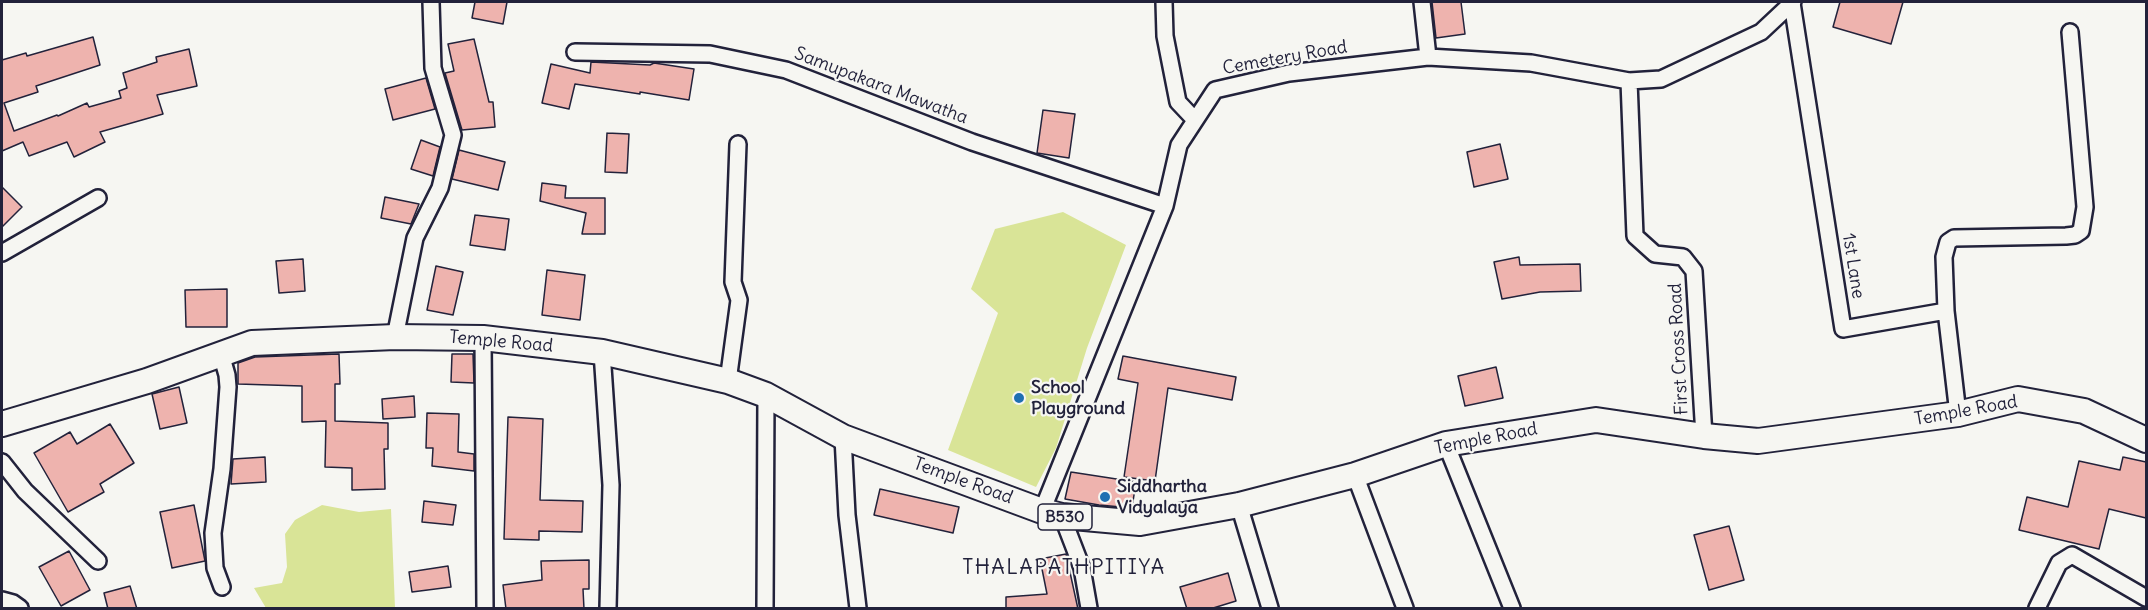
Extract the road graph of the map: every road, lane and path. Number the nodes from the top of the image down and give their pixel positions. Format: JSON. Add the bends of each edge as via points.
{"nodes":[{"id":1,"x":431,"y":2,"type":"edge"},
{"id":2,"x":1164,"y":2,"type":"edge"},
{"id":3,"x":1422,"y":2,"type":"edge"},
{"id":4,"x":1793,"y":2,"type":"edge"},
{"id":5,"x":2070,"y":32,"type":"dead end"},
{"id":6,"x":574,"y":52,"type":"dead end"},
{"id":7,"x":1428,"y":57,"type":"junction"},
{"id":8,"x":1629,"y":81,"type":"junction"},
{"id":9,"x":1196,"y":120,"type":"junction"},
{"id":10,"x":738,"y":144,"type":"dead end"},
{"id":11,"x":98,"y":198,"type":"dead end"},
{"id":12,"x":1165,"y":206,"type":"junction"},
{"id":13,"x":2,"y":253,"type":"edge"},
{"id":14,"x":1946,"y":311,"type":"junction"},
{"id":15,"x":395,"y":337,"type":"junction"},
{"id":16,"x":483,"y":338,"type":"junction"},
{"id":17,"x":602,"y":352,"type":"junction"},
{"id":18,"x":221,"y":354,"type":"junction"},
{"id":19,"x":728,"y":381,"type":"junction"},
{"id":20,"x":765,"y":395,"type":"junction"},
{"id":21,"x":1958,"y":414,"type":"junction"},
{"id":22,"x":2,"y":424,"type":"edge"},
{"id":23,"x":1704,"y":436,"type":"junction"},
{"id":24,"x":843,"y":437,"type":"junction"},
{"id":25,"x":2146,"y":440,"type":"edge"},
{"id":26,"x":1446,"y":444,"type":"junction"},
{"id":27,"x":2,"y":462,"type":"edge"},
{"id":28,"x":1355,"y":475,"type":"junction"},
{"id":29,"x":1239,"y":505,"type":"junction"},
{"id":30,"x":1052,"y":514,"type":"junction"},
{"id":31,"x":98,"y":561,"type":"dead end"},
{"id":32,"x":222,"y":586,"type":"dead end"},
{"id":33,"x":2146,"y":597,"type":"edge"},
{"id":34,"x":2,"y":600,"type":"edge"},
{"id":35,"x":20,"y":609,"type":"edge"},
{"id":36,"x":485,"y":609,"type":"edge"},
{"id":37,"x":608,"y":609,"type":"edge"},
{"id":38,"x":765,"y":609,"type":"edge"},
{"id":39,"x":858,"y":609,"type":"edge"},
{"id":40,"x":1089,"y":609,"type":"edge"},
{"id":41,"x":1270,"y":609,"type":"edge"},
{"id":42,"x":1405,"y":609,"type":"edge"},
{"id":43,"x":1512,"y":609,"type":"edge"},
{"id":44,"x":2037,"y":609,"type":"edge"}],
"edges":[{"from":1,"to":15,"type":"street","via":[[433,68],[453,135],[440,188],[415,238]]},
{"from":2,"to":9,"type":"street","via":[[1165,36],[1178,102]]},
{"from":3,"to":7,"type":"street"},
{"from":4,"to":8,"type":"street","name":"Cemetery Road","via":[[1751,37],[1661,79]]},
{"from":4,"to":14,"type":"street","name":"1st Lane","via":[[1843,329]]},
{"from":5,"to":14,"type":"street","via":[[2085,207],[2081,231],[2066,236],[1954,238],[1948,242],[1944,257]]},
{"from":6,"to":12,"type":"street","name":"Samupakara Mawatha","via":[[710,54],[786,70],[972,142]]},
{"from":7,"to":8,"type":"street","name":"Cemetery Road","via":[[1531,63]]},
{"from":7,"to":9,"type":"street","name":"Cemetery Road","via":[[1289,74],[1215,90]]},
{"from":8,"to":23,"type":"street","name":"First Cross Road","via":[[1635,236],[1655,254],[1683,257],[1694,271]]},
{"from":9,"to":12,"type":"street","name":"Cemetery Road","via":[[1179,145]]},
{"from":10,"to":19,"type":"street","via":[[733,282],[739,300]]},
{"from":11,"to":13,"type":"street"},
{"from":12,"to":30,"type":"street","name":"Cemetery Road"},
{"from":14,"to":21,"type":"street"},
{"from":15,"to":16,"type":"main road","name":"Temple Road","number":"B530"},
{"from":15,"to":18,"type":"main road","name":"Temple Road","number":"B530","via":[[252,343]]},
{"from":16,"to":17,"type":"main road","name":"Temple Road","number":"B530"},
{"from":16,"to":36,"type":"street"},
{"from":17,"to":19,"type":"main road","name":"Temple Road","number":"B530"},
{"from":17,"to":37,"type":"street","via":[[611,485]]},
{"from":18,"to":22,"type":"main road","name":"Temple Road","number":"B530","via":[[147,381]]},
{"from":18,"to":32,"type":"street","via":[[228,387],[213,533],[215,568]]},
{"from":19,"to":20,"type":"main road","name":"Temple Road","number":"B530"},
{"from":20,"to":24,"type":"main road","name":"Temple Road","number":"B530"},
{"from":20,"to":38,"type":"street"},
{"from":21,"to":23,"type":"main road","name":"Temple Road","number":"B530","via":[[1758,441]]},
{"from":21,"to":25,"type":"main road","name":"Temple Road","number":"B530","via":[[2018,399],[2084,411]]},
{"from":23,"to":26,"type":"main road","name":"Temple Road","number":"B530","via":[[1596,420]]},
{"from":24,"to":30,"type":"main road","name":"Temple Road","number":"B530"},
{"from":24,"to":39,"type":"street"},
{"from":26,"to":28,"type":"main road","name":"Temple Road","number":"B530"},
{"from":26,"to":43,"type":"street"},
{"from":27,"to":31,"type":"street","via":[[25,491]]},
{"from":28,"to":29,"type":"main road","name":"Temple Road","number":"B530"},
{"from":28,"to":42,"type":"street"},
{"from":29,"to":30,"type":"main road","name":"Temple Road","number":"B530","via":[[1140,523]]},
{"from":29,"to":41,"type":"street"},
{"from":30,"to":40,"type":"street","via":[[1082,568]]},
{"from":33,"to":44,"type":"street","via":[[2072,555],[2059,564]]},
{"from":34,"to":35,"type":"street"}]}
